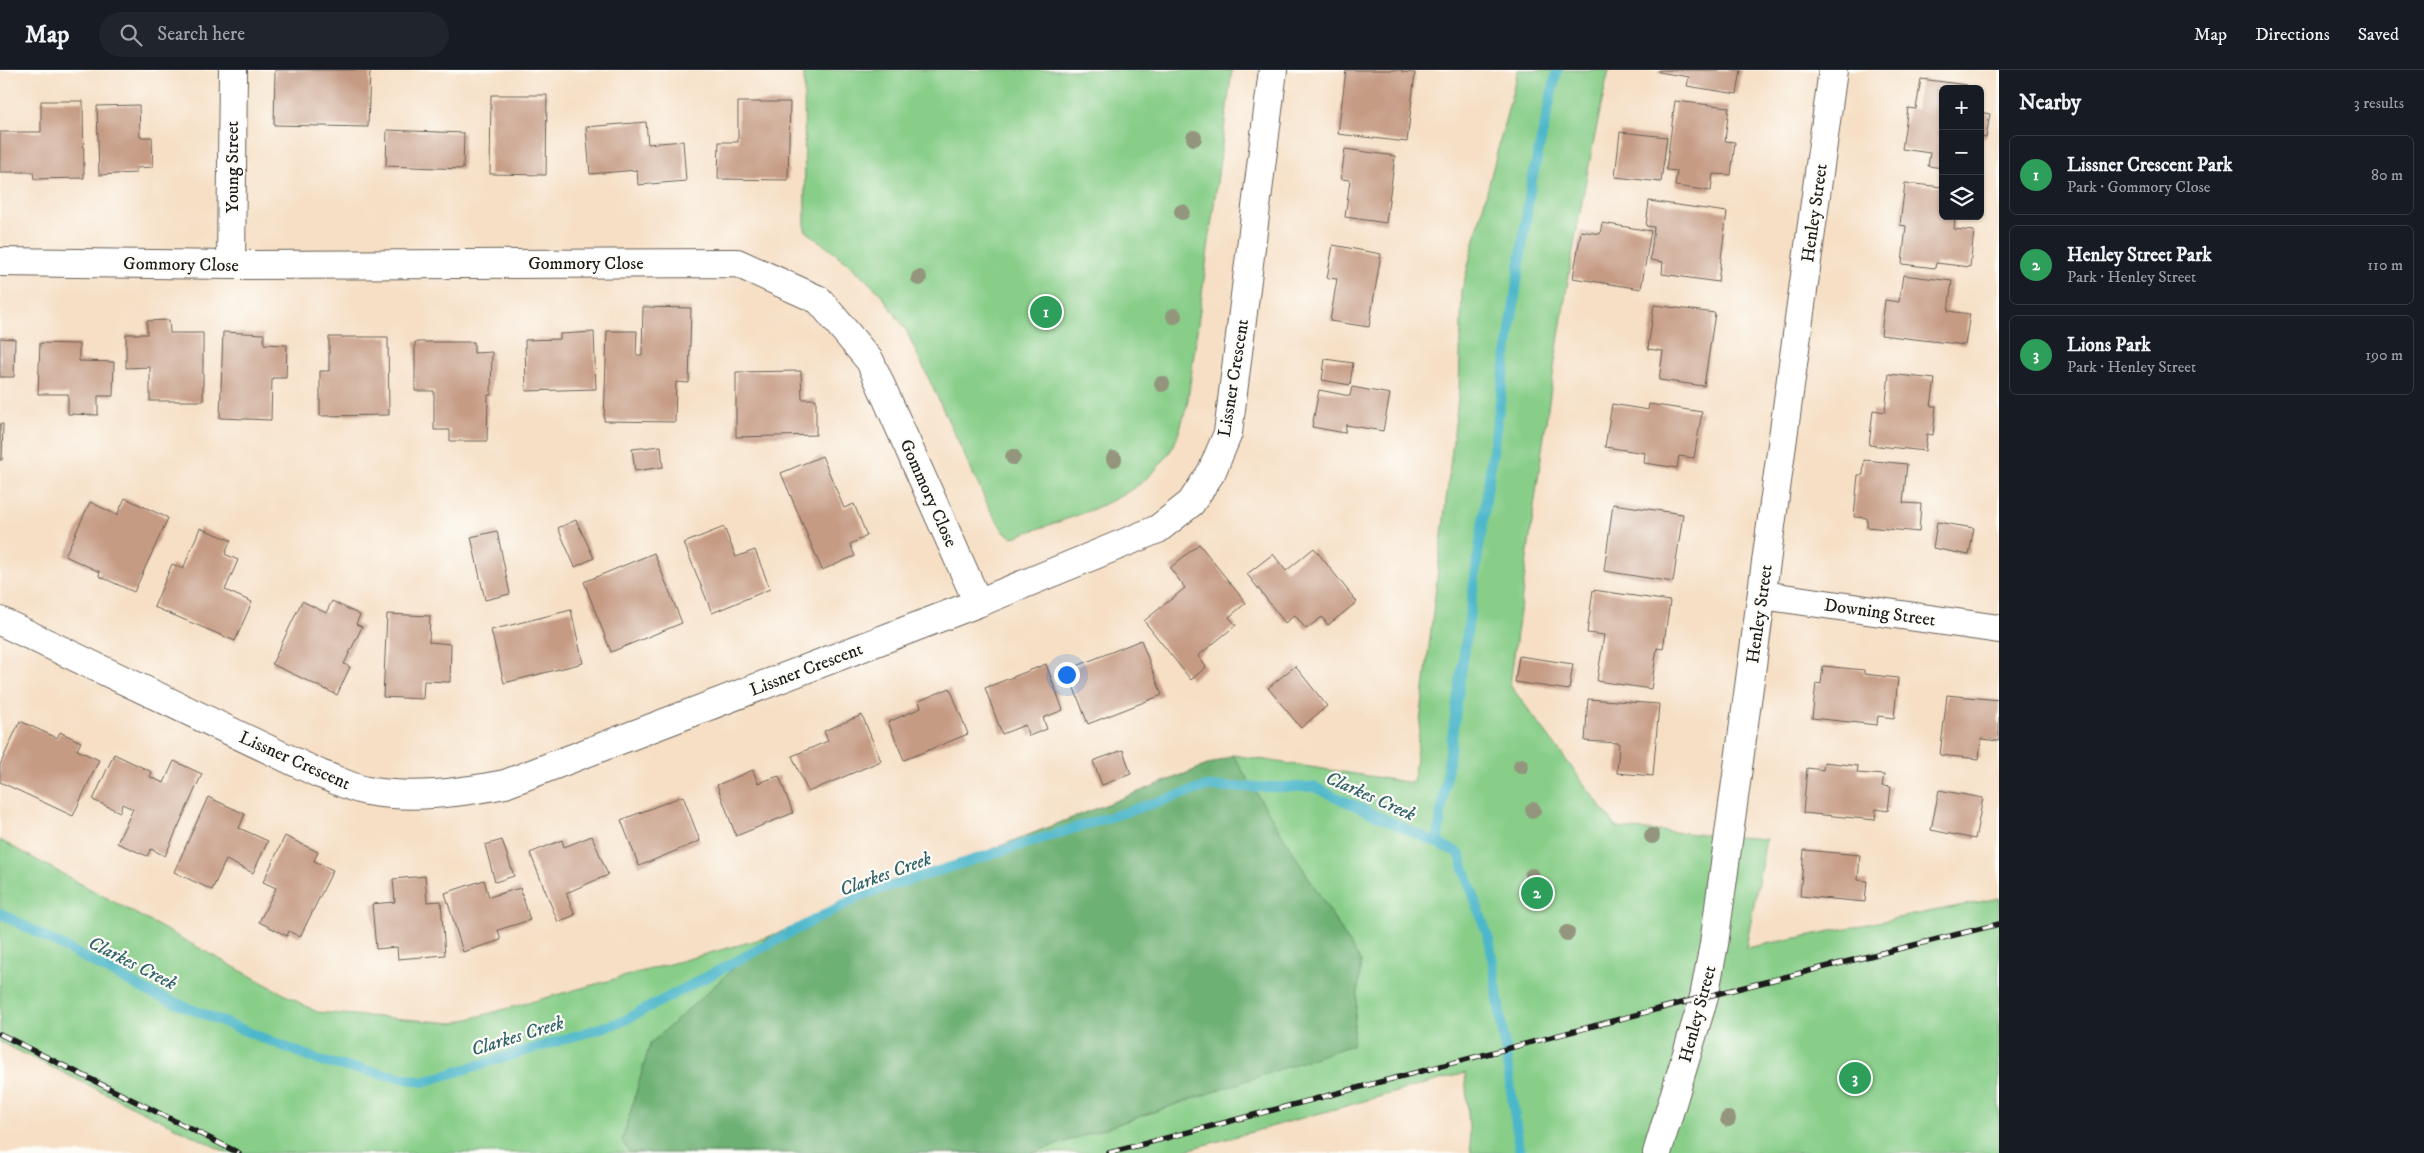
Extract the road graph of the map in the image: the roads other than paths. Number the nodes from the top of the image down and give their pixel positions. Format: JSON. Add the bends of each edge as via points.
{"nodes":[{"id":1,"x":233,"y":70,"type":"edge"},
{"id":2,"x":1272,"y":70,"type":"edge"},
{"id":3,"x":1833,"y":70,"type":"edge"},
{"id":4,"x":0,"y":262,"type":"edge"},
{"id":5,"x":231,"y":265,"type":"junction"},
{"id":6,"x":1762,"y":595,"type":"junction"},
{"id":7,"x":978,"y":603,"type":"junction"},
{"id":8,"x":0,"y":621,"type":"edge"},
{"id":9,"x":1999,"y":629,"type":"edge"},
{"id":10,"x":1657,"y":1153,"type":"edge"}],
"edges":[{"from":1,"to":5,"type":"street","name":"Young Street"},
{"from":2,"to":7,"type":"street","name":"Lissner Crescent","via":[[1228,433],[1212,471],[1190,503],[1158,530]]},
{"from":3,"to":6,"type":"street","name":"Henley Street"},
{"from":4,"to":5,"type":"street","name":"Gommory Close"},
{"from":5,"to":7,"type":"street","name":"Gommory Close","via":[[737,263],[819,300],[870,361]]},
{"from":6,"to":9,"type":"street","name":"Downing Street"},
{"from":6,"to":10,"type":"street","name":"Henley Street","via":[[1704,998]]},
{"from":7,"to":8,"type":"street","name":"Lissner Crescent","via":[[505,784],[460,793],[416,795],[365,791],[320,774]]}]}
